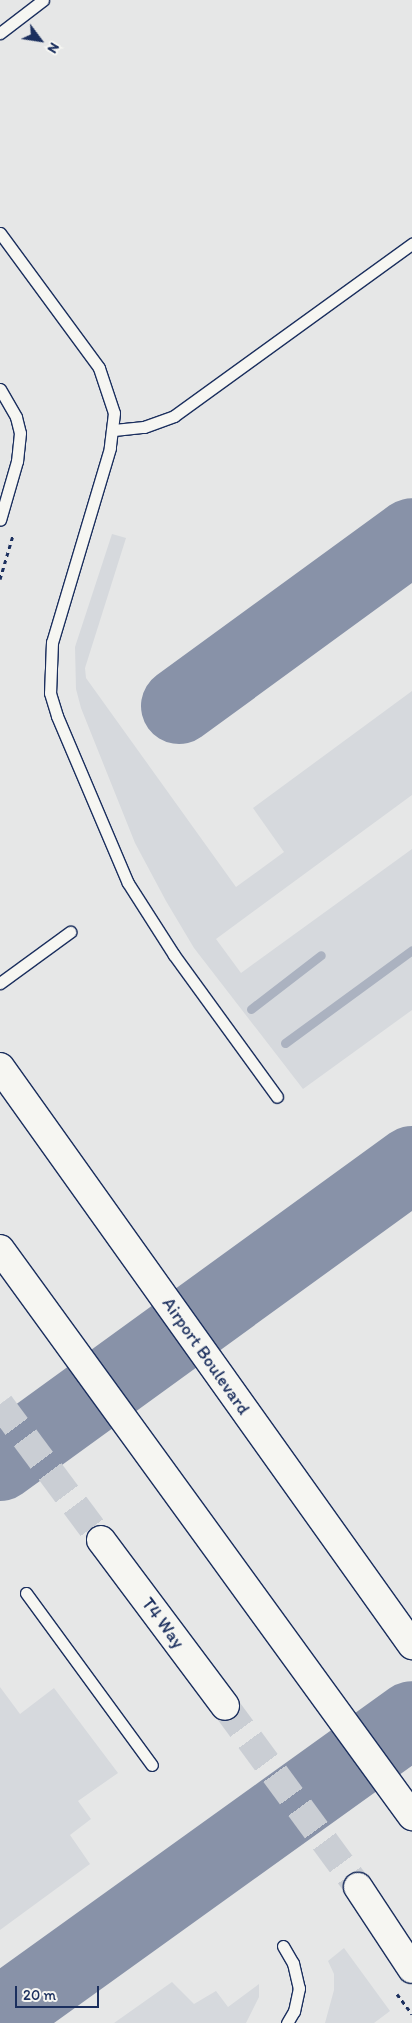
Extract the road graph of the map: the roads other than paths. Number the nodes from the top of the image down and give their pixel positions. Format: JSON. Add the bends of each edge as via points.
{"nodes":[{"id":1,"x":43,"y":0,"type":"edge"},
{"id":2,"x":0,"y":34,"type":"edge"},
{"id":3,"x":0,"y":233,"type":"edge"},
{"id":4,"x":412,"y":244,"type":"edge"},
{"id":5,"x":0,"y":389,"type":"edge"},
{"id":6,"x":114,"y":430,"type":"junction"},
{"id":7,"x":0,"y":520,"type":"edge"},
{"id":8,"x":70,"y":932,"type":"dead end"},
{"id":9,"x":0,"y":983,"type":"edge"},
{"id":10,"x":0,"y":1067,"type":"edge"},
{"id":11,"x":277,"y":1097,"type":"dead end"},
{"id":12,"x":0,"y":1248,"type":"edge"},
{"id":13,"x":101,"y":1540,"type":"tunnel mouth"},
{"id":14,"x":26,"y":1592,"type":"dead end"},
{"id":15,"x":412,"y":1645,"type":"edge"},
{"id":16,"x":225,"y":1706,"type":"tunnel mouth"},
{"id":17,"x":152,"y":1765,"type":"dead end"},
{"id":18,"x":412,"y":1816,"type":"edge"},
{"id":19,"x":358,"y":1888,"type":"tunnel mouth"},
{"id":20,"x":283,"y":1946,"type":"dead end"},
{"id":21,"x":412,"y":1969,"type":"edge"},
{"id":22,"x":287,"y":2023,"type":"edge"}],
"edges":[{"from":1,"to":2,"type":"lane"},
{"from":3,"to":6,"type":"lane","via":[[100,368],[114,413]]},
{"from":4,"to":6,"type":"lane","via":[[174,416],[144,427]]},
{"from":5,"to":7,"type":"lane","via":[[16,417],[20,432],[17,461]]},
{"from":6,"to":11,"type":"lane","via":[[52,642],[50,693],[128,883],[174,955]]},
{"from":8,"to":9,"type":"lane"},
{"from":10,"to":15,"type":"main road","name":"Airport Boulevard"},
{"from":12,"to":18,"type":"main road"},
{"from":13,"to":16,"type":"main road","name":"T4 Way"},
{"from":14,"to":17,"type":"lane"},
{"from":19,"to":21,"type":"main road"},
{"from":20,"to":22,"type":"lane","via":[[293,1963],[299,1988],[294,2011]]}]}
